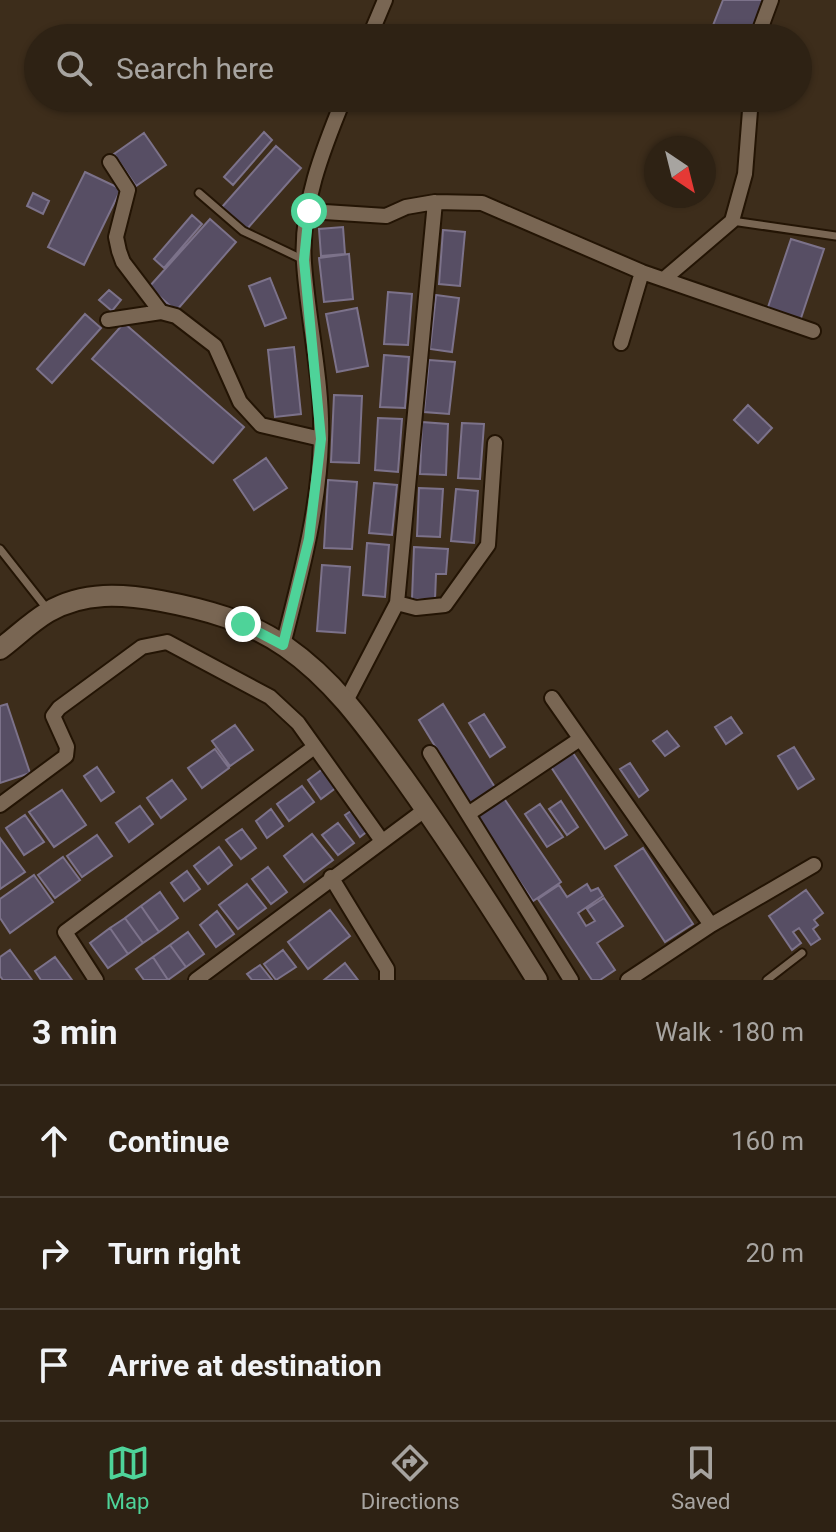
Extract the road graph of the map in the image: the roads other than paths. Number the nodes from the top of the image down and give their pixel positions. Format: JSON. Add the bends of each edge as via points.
{"nodes":[{"id":1,"x":385,"y":0,"type":"edge"},
{"id":2,"x":771,"y":0,"type":"edge"},
{"id":3,"x":375,"y":24,"type":"edge"},
{"id":4,"x":762,"y":24,"type":"edge"},
{"id":5,"x":338,"y":112,"type":"edge"},
{"id":6,"x":750,"y":112,"type":"edge"},
{"id":7,"x":110,"y":162,"type":"dead end"},
{"id":8,"x":199,"y":193,"type":"dead end"},
{"id":9,"x":435,"y":202,"type":"junction"},
{"id":10,"x":309,"y":211,"type":"junction"},
{"id":11,"x":732,"y":221,"type":"junction"},
{"id":12,"x":836,"y":236,"type":"edge"},
{"id":13,"x":304,"y":260,"type":"junction"},
{"id":14,"x":642,"y":272,"type":"junction"},
{"id":15,"x":664,"y":279,"type":"junction"},
{"id":16,"x":161,"y":312,"type":"junction"},
{"id":17,"x":108,"y":320,"type":"dead end"},
{"id":18,"x":813,"y":331,"type":"dead end"},
{"id":19,"x":621,"y":343,"type":"dead end"},
{"id":20,"x":321,"y":439,"type":"junction"},
{"id":21,"x":495,"y":443,"type":"dead end"},
{"id":22,"x":0,"y":549,"type":"edge"},
{"id":23,"x":397,"y":603,"type":"junction"},
{"id":24,"x":49,"y":611,"type":"junction"},
{"id":25,"x":283,"y":645,"type":"junction"},
{"id":26,"x":0,"y":649,"type":"edge"},
{"id":27,"x":552,"y":698,"type":"dead end"},
{"id":28,"x":346,"y":701,"type":"junction"},
{"id":29,"x":580,"y":739,"type":"junction"},
{"id":30,"x":313,"y":748,"type":"junction"},
{"id":31,"x":430,"y":753,"type":"dead end"},
{"id":32,"x":0,"y":805,"type":"edge"},
{"id":33,"x":426,"y":809,"type":"junction"},
{"id":34,"x":468,"y":814,"type":"junction"},
{"id":35,"x":382,"y":841,"type":"junction"},
{"id":36,"x":485,"y":844,"type":"junction"},
{"id":37,"x":463,"y":861,"type":"junction"},
{"id":38,"x":814,"y":865,"type":"dead end"},
{"id":39,"x":331,"y":877,"type":"junction"},
{"id":40,"x":711,"y":925,"type":"junction"},
{"id":41,"x":802,"y":953,"type":"dead end"},
{"id":42,"x":96,"y":980,"type":"edge"},
{"id":43,"x":196,"y":980,"type":"edge"},
{"id":44,"x":387,"y":980,"type":"edge"},
{"id":45,"x":537,"y":980,"type":"edge"},
{"id":46,"x":571,"y":980,"type":"edge"},
{"id":47,"x":628,"y":980,"type":"edge"},
{"id":48,"x":767,"y":980,"type":"edge"}],
"edges":[{"from":1,"to":3,"type":"street"},
{"from":2,"to":4,"type":"street"},
{"from":5,"to":10,"type":"street","via":[[322,151]]},
{"from":6,"to":11,"type":"street","via":[[745,174]]},
{"from":7,"to":16,"type":"street","via":[[128,190],[116,237],[123,262]]},
{"from":8,"to":13,"type":"lane","via":[[243,231]]},
{"from":9,"to":10,"type":"street","via":[[386,216]]},
{"from":9,"to":14,"type":"street","via":[[482,203],[506,211]]},
{"from":9,"to":23,"type":"street"},
{"from":10,"to":13,"type":"street"},
{"from":11,"to":12,"type":"lane"},
{"from":11,"to":15,"type":"street"},
{"from":13,"to":20,"type":"street"},
{"from":14,"to":15,"type":"street"},
{"from":14,"to":19,"type":"street"},
{"from":15,"to":18,"type":"street"},
{"from":16,"to":17,"type":"street"},
{"from":16,"to":20,"type":"street","via":[[176,316],[215,346],[240,402],[261,425]]},
{"from":20,"to":25,"type":"street","via":[[309,539]]},
{"from":21,"to":23,"type":"street","via":[[488,545],[445,605],[416,608]]},
{"from":22,"to":24,"type":"lane"},
{"from":23,"to":28,"type":"street"},
{"from":24,"to":25,"type":"street","via":[[96,596],[136,597],[224,617]]},
{"from":24,"to":26,"type":"street"},
{"from":25,"to":28,"type":"street"},
{"from":27,"to":29,"type":"street"},
{"from":28,"to":33,"type":"street"},
{"from":29,"to":34,"type":"street"},
{"from":29,"to":40,"type":"street"},
{"from":30,"to":32,"type":"street","via":[[298,723],[270,697],[194,654],[157,642],[142,647],[59,708],[53,716],[66,756]]},
{"from":30,"to":35,"type":"street"},
{"from":30,"to":42,"type":"street","via":[[65,932]]},
{"from":31,"to":34,"type":"street"},
{"from":33,"to":35,"type":"street"},
{"from":33,"to":37,"type":"street"},
{"from":34,"to":36,"type":"street"},
{"from":35,"to":39,"type":"street"},
{"from":36,"to":37,"type":"street"},
{"from":36,"to":46,"type":"street"},
{"from":37,"to":45,"type":"street"},
{"from":38,"to":40,"type":"street"},
{"from":39,"to":43,"type":"street"},
{"from":39,"to":44,"type":"street","via":[[387,969]]},
{"from":40,"to":47,"type":"street"},
{"from":41,"to":48,"type":"lane"}]}
